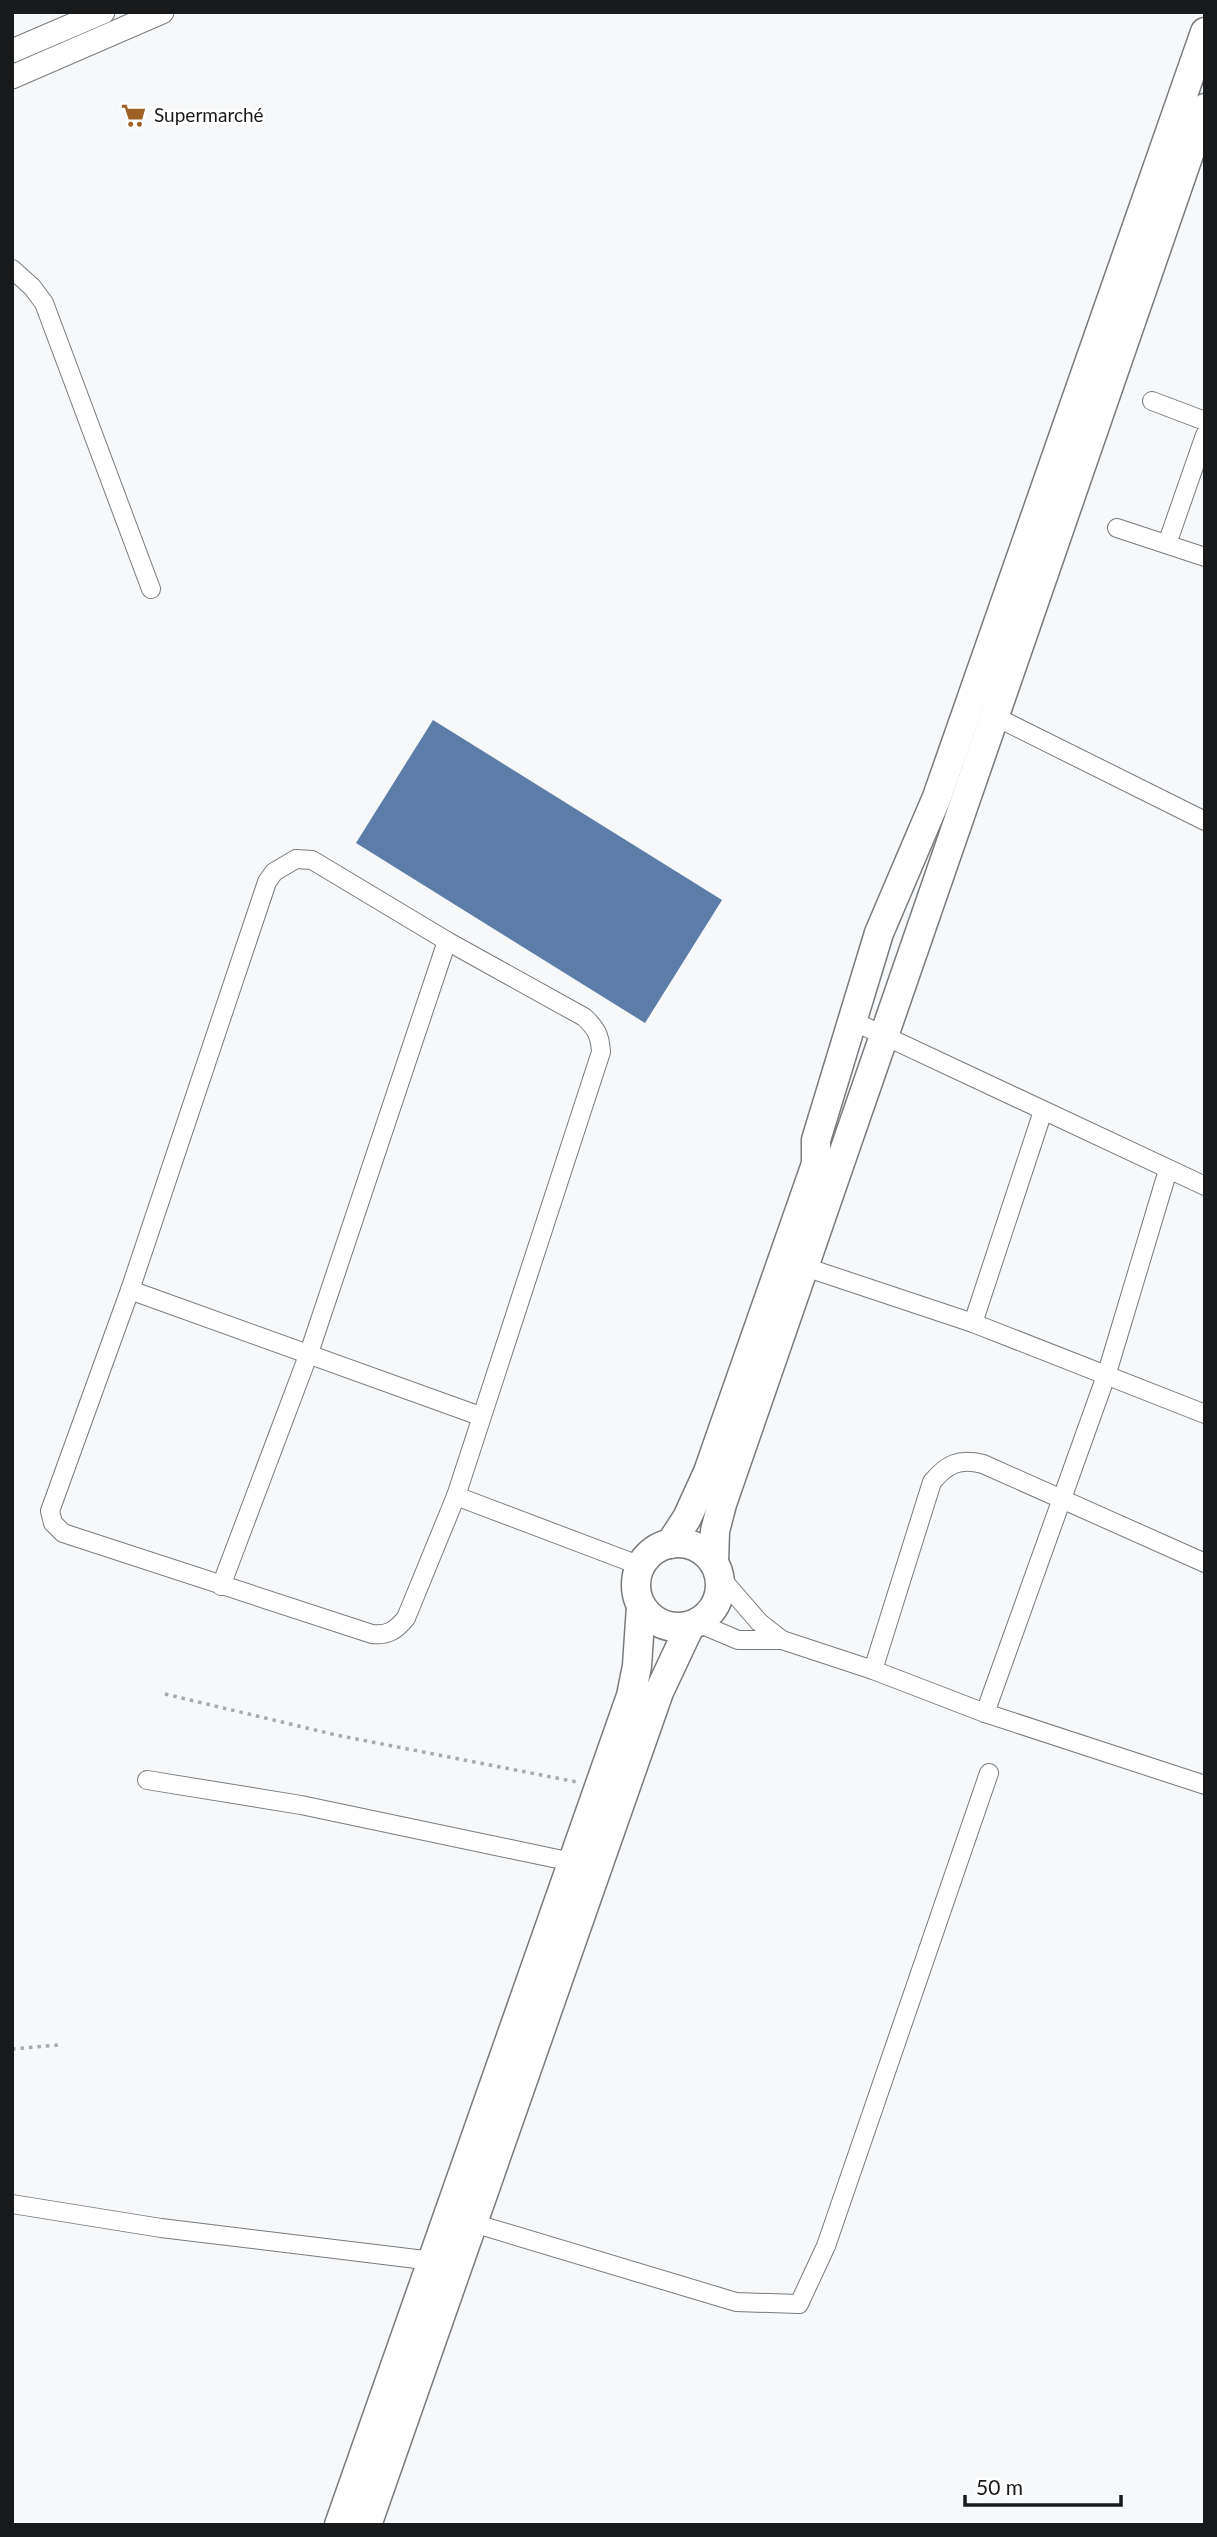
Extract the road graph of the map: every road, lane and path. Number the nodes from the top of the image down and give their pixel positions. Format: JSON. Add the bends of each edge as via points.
{"nodes":[{"id":1,"x":103,"y":12,"type":"edge"},
{"id":2,"x":162,"y":12,"type":"edge"},
{"id":3,"x":1205,"y":33,"type":"edge"},
{"id":4,"x":12,"y":51,"type":"edge"},
{"id":5,"x":12,"y":77,"type":"edge"},
{"id":6,"x":1203,"y":121,"type":"edge"},
{"id":7,"x":12,"y":268,"type":"edge"},
{"id":8,"x":1152,"y":401,"type":"dead end"},
{"id":9,"x":1205,"y":421,"type":"edge"},
{"id":10,"x":1205,"y":435,"type":"edge"},
{"id":11,"x":1117,"y":528,"type":"dead end"},
{"id":12,"x":1167,"y":544,"type":"junction"},
{"id":13,"x":1205,"y":557,"type":"edge"},
{"id":14,"x":151,"y":589,"type":"dead end"},
{"id":15,"x":996,"y":717,"type":"junction"},
{"id":16,"x":1205,"y":821,"type":"edge"},
{"id":17,"x":447,"y":941,"type":"junction"},
{"id":18,"x":853,"y":1021,"type":"junction"},
{"id":19,"x":886,"y":1035,"type":"junction"},
{"id":20,"x":1043,"y":1111,"type":"junction"},
{"id":21,"x":1168,"y":1170,"type":"junction"},
{"id":22,"x":1205,"y":1186,"type":"edge"},
{"id":23,"x":805,"y":1267,"type":"junction"},
{"id":24,"x":130,"y":1290,"type":"junction"},
{"id":25,"x":973,"y":1323,"type":"junction"},
{"id":26,"x":309,"y":1353,"type":"junction"},
{"id":27,"x":1107,"y":1373,"type":"junction"},
{"id":28,"x":1205,"y":1414,"type":"edge"},
{"id":29,"x":480,"y":1416,"type":"junction"},
{"id":30,"x":456,"y":1496,"type":"junction"},
{"id":31,"x":1064,"y":1499,"type":"junction"},
{"id":32,"x":670,"y":1544,"type":"junction"},
{"id":33,"x":1205,"y":1563,"type":"edge"},
{"id":34,"x":641,"y":1566,"type":"junction"},
{"id":35,"x":717,"y":1569,"type":"junction"},
{"id":36,"x":221,"y":1586,"type":"junction"},
{"id":37,"x":642,"y":1606,"type":"junction"},
{"id":38,"x":694,"y":1624,"type":"junction"},
{"id":39,"x":782,"y":1640,"type":"junction"},
{"id":40,"x":873,"y":1670,"type":"junction"},
{"id":41,"x":164,"y":1694,"type":"dead end"},
{"id":42,"x":985,"y":1713,"type":"junction"},
{"id":43,"x":989,"y":1773,"type":"dead end"},
{"id":44,"x":147,"y":1780,"type":"dead end"},
{"id":45,"x":1205,"y":1785,"type":"edge"},
{"id":46,"x":599,"y":1786,"type":"junction"},
{"id":47,"x":572,"y":1862,"type":"junction"},
{"id":48,"x":59,"y":2045,"type":"dead end"},
{"id":49,"x":12,"y":2049,"type":"edge"},
{"id":50,"x":12,"y":2204,"type":"edge"},
{"id":51,"x":473,"y":2223,"type":"junction"},
{"id":52,"x":433,"y":2261,"type":"junction"},
{"id":53,"x":339,"y":2525,"type":"edge"},
{"id":54,"x":367,"y":2525,"type":"edge"}],
"edges":[{"from":1,"to":4,"type":"street"},
{"from":2,"to":5,"type":"street"},
{"from":3,"to":18,"type":"main road","via":[[937,797],[879,933]]},
{"from":6,"to":15,"type":"main road"},
{"from":7,"to":14,"type":"street","via":[[44,303]]},
{"from":8,"to":9,"type":"street"},
{"from":10,"to":12,"type":"street"},
{"from":11,"to":12,"type":"street"},
{"from":12,"to":13,"type":"street"},
{"from":15,"to":16,"type":"street"},
{"from":15,"to":19,"type":"main road"},
{"from":17,"to":24,"type":"street","via":[[313,860],[296,859],[274,872],[258,907]]},
{"from":17,"to":26,"type":"street"},
{"from":17,"to":29,"type":"street","via":[[584,1017],[598,1032],[600,1042]]},
{"from":18,"to":19,"type":"street"},
{"from":18,"to":32,"type":"main road","via":[[816,1140],[816,1164],[708,1472]]},
{"from":19,"to":20,"type":"street"},
{"from":19,"to":23,"type":"main road"},
{"from":20,"to":21,"type":"street"},
{"from":20,"to":25,"type":"street"},
{"from":21,"to":22,"type":"street"},
{"from":21,"to":27,"type":"street"},
{"from":23,"to":25,"type":"street"},
{"from":23,"to":35,"type":"main road","via":[[718,1518]]},
{"from":24,"to":26,"type":"street"},
{"from":24,"to":36,"type":"street","via":[[51,1517],[63,1533]]},
{"from":25,"to":27,"type":"street"},
{"from":26,"to":29,"type":"street"},
{"from":26,"to":36,"type":"street"},
{"from":27,"to":28,"type":"street"},
{"from":27,"to":31,"type":"street"},
{"from":29,"to":30,"type":"street"},
{"from":30,"to":34,"type":"street"},
{"from":30,"to":36,"type":"street","via":[[406,1618],[390,1633],[372,1634]]},
{"from":31,"to":33,"type":"street"},
{"from":31,"to":40,"type":"street","via":[[983,1464],[966,1460],[943,1469],[932,1482]]},
{"from":31,"to":42,"type":"street"},
{"from":32,"to":34,"type":"main road","via":[[653,1551]]},
{"from":32,"to":35,"type":"main road","via":[[690,1545]]},
{"from":34,"to":37,"type":"main road","via":[[636,1586]]},
{"from":35,"to":38,"type":"main road","via":[[716,1604]]},
{"from":35,"to":39,"type":"street","via":[[759,1622]]},
{"from":37,"to":38,"type":"main road","via":[[662,1624]]},
{"from":37,"to":46,"type":"main road","via":[[631,1696]]},
{"from":38,"to":39,"type":"street","via":[[738,1640]]},
{"from":38,"to":51,"type":"main road","via":[[659,1692]]},
{"from":39,"to":40,"type":"street"},
{"from":40,"to":42,"type":"street"},
{"from":41,"to":46,"type":"path","via":[[336,1735]]},
{"from":42,"to":45,"type":"street"},
{"from":43,"to":51,"type":"street","via":[[826,2246],[799,2304],[736,2302]]},
{"from":44,"to":47,"type":"street","via":[[302,1805]]},
{"from":46,"to":47,"type":"main road"},
{"from":47,"to":52,"type":"main road"},
{"from":48,"to":49,"type":"path"},
{"from":50,"to":52,"type":"street","via":[[161,2228]]},
{"from":51,"to":54,"type":"main road"},
{"from":52,"to":53,"type":"main road"}]}
